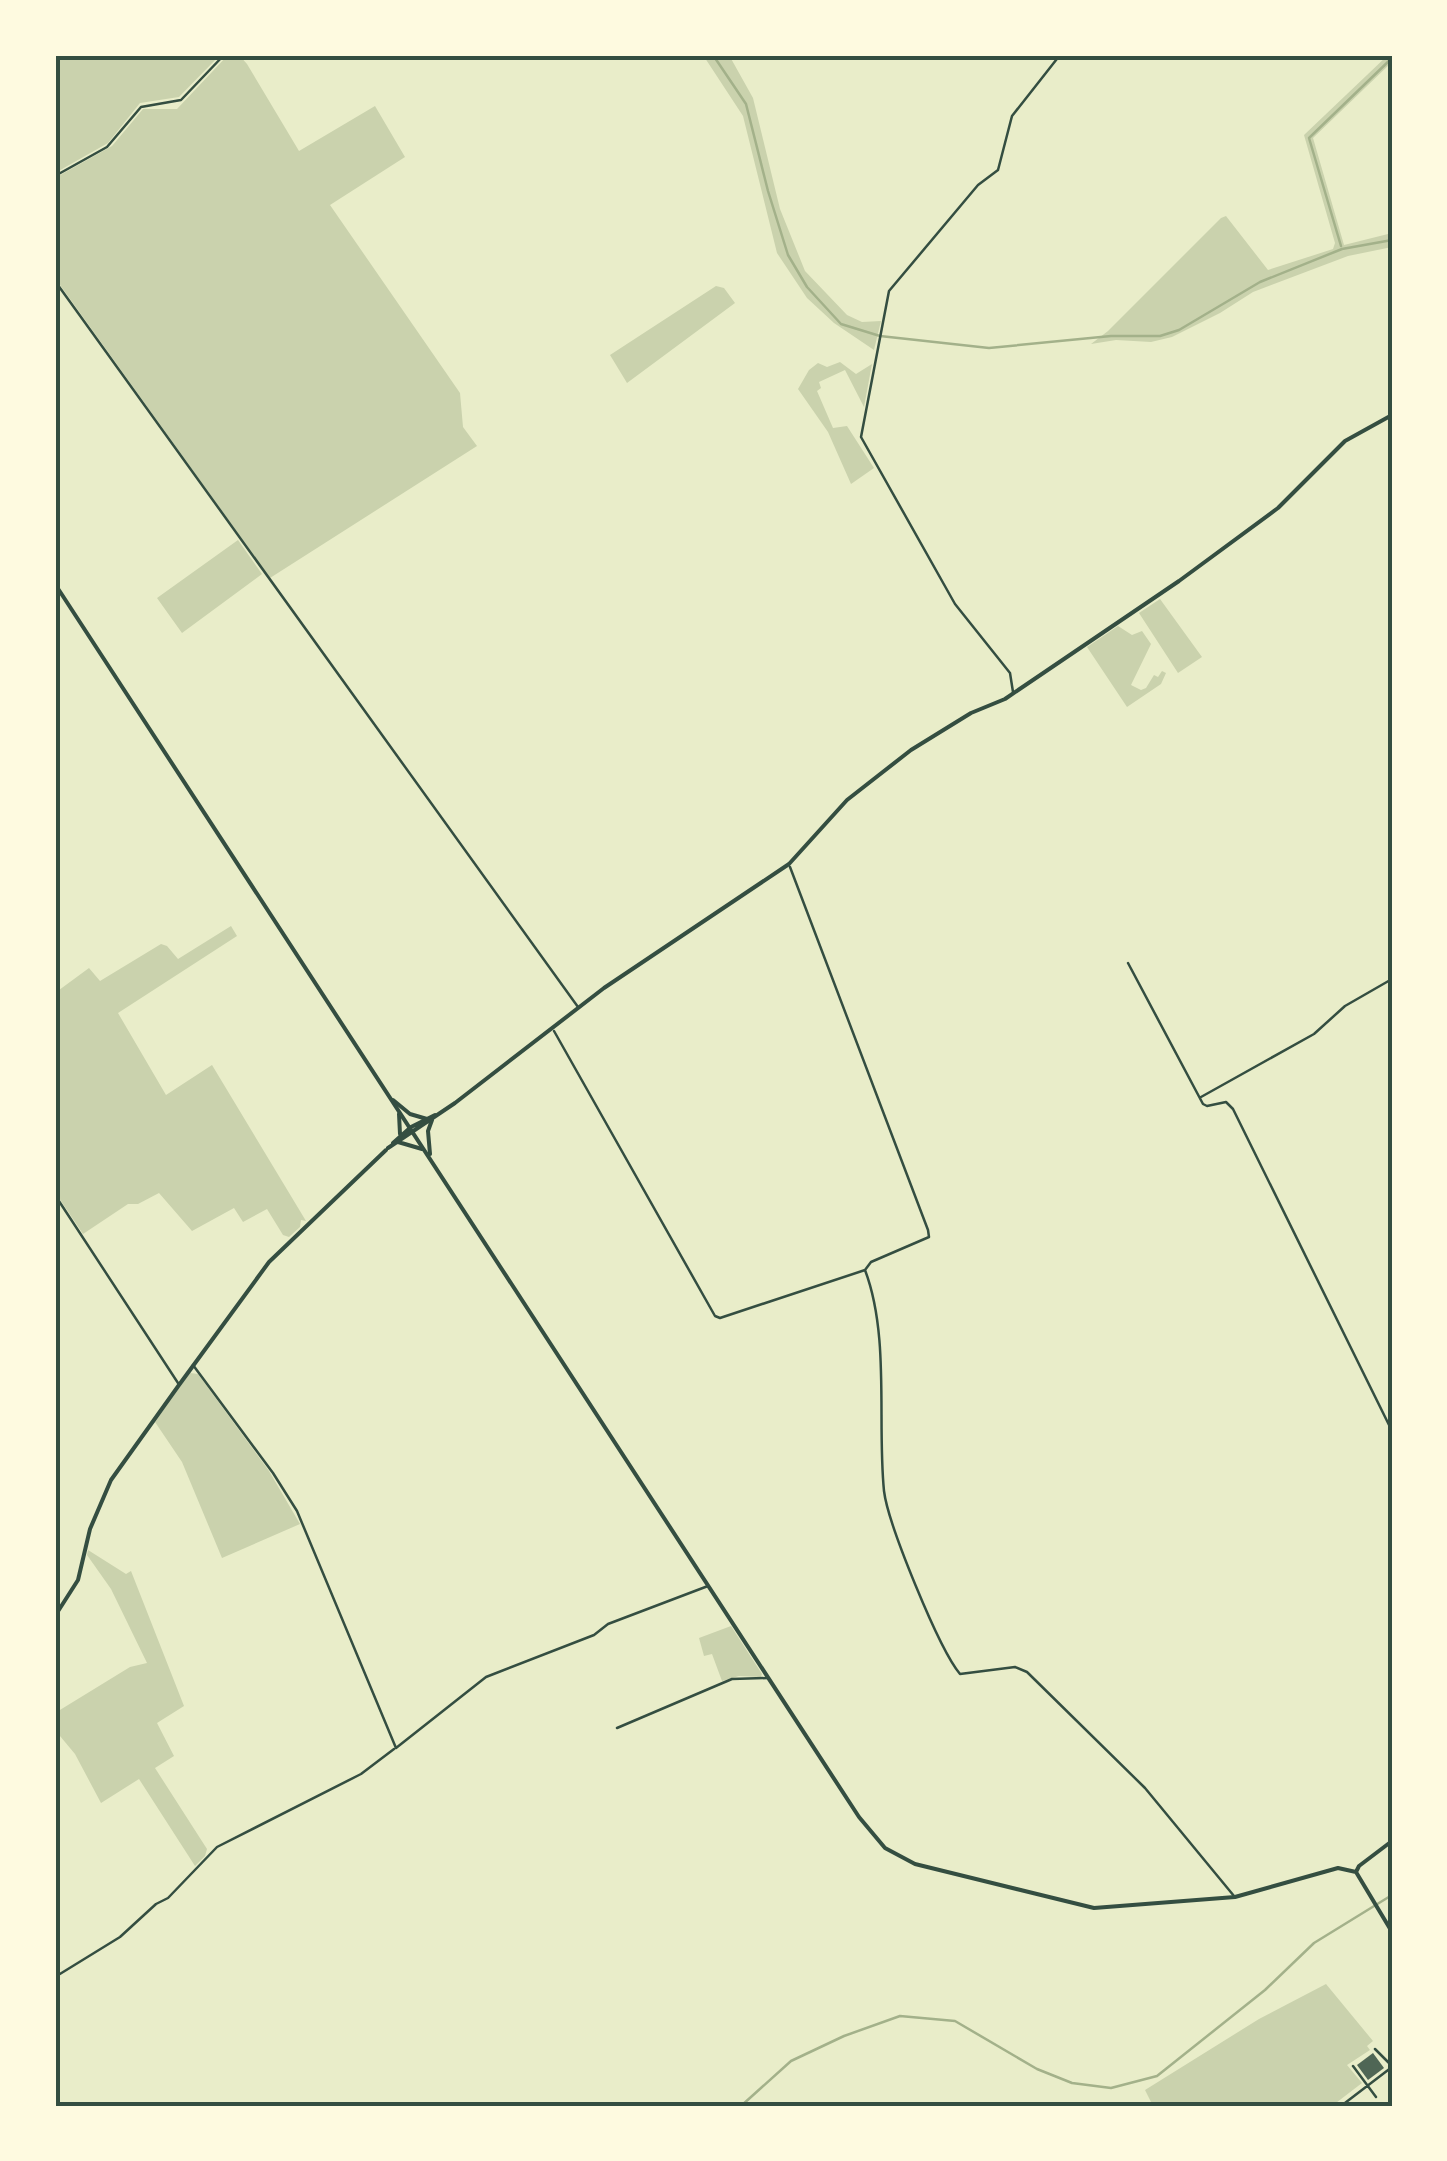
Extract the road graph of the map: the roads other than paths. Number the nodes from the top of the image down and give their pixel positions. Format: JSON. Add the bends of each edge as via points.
{"nodes":[{"id":1,"x":224,"y":55,"type":"edge"},
{"id":2,"x":1060,"y":55,"type":"edge"},
{"id":3,"x":55,"y":176,"type":"edge"},
{"id":4,"x":55,"y":281,"type":"edge"},
{"id":5,"x":1392,"y":415,"type":"edge"},
{"id":6,"x":55,"y":584,"type":"edge"},
{"id":7,"x":1013,"y":693,"type":"junction"},
{"id":8,"x":789,"y":864,"type":"junction"},
{"id":9,"x":1128,"y":963,"type":"dead end"},
{"id":10,"x":1392,"y":980,"type":"edge"},
{"id":11,"x":579,"y":1008,"type":"junction"},
{"id":12,"x":553,"y":1030,"type":"junction"},
{"id":13,"x":1200,"y":1098,"type":"junction"},
{"id":14,"x":393,"y":1100,"type":"junction"},
{"id":15,"x":430,"y":1119,"type":"junction"},
{"id":16,"x":413,"y":1130,"type":"junction"},
{"id":17,"x":398,"y":1139,"type":"junction"},
{"id":18,"x":430,"y":1154,"type":"junction"},
{"id":19,"x":55,"y":1195,"type":"edge"},
{"id":20,"x":865,"y":1270,"type":"junction"},
{"id":21,"x":193,"y":1365,"type":"junction"},
{"id":22,"x":179,"y":1384,"type":"junction"},
{"id":23,"x":1392,"y":1431,"type":"edge"},
{"id":24,"x":710,"y":1586,"type":"junction"},
{"id":25,"x":55,"y":1616,"type":"edge"},
{"id":26,"x":769,"y":1678,"type":"junction"},
{"id":27,"x":616,"y":1728,"type":"dead end"},
{"id":28,"x":396,"y":1748,"type":"junction"},
{"id":29,"x":1392,"y":1841,"type":"edge"},
{"id":30,"x":1356,"y":1872,"type":"junction"},
{"id":31,"x":1236,"y":1897,"type":"junction"},
{"id":32,"x":1392,"y":1932,"type":"edge"},
{"id":33,"x":55,"y":1977,"type":"edge"},
{"id":34,"x":1375,"y":2050,"type":"dead end"},
{"id":35,"x":1353,"y":2066,"type":"dead end"},
{"id":36,"x":1392,"y":2067,"type":"edge"},
{"id":37,"x":1368,"y":2086,"type":"junction"},
{"id":38,"x":1376,"y":2097,"type":"dead end"},
{"id":39,"x":1340,"y":2106,"type":"edge"}],
"edges":[{"from":1,"to":3,"type":"street","via":[[181,100],[141,107],[106,147]]},
{"from":2,"to":7,"type":"street","via":[[1012,116],[998,170],[889,290],[861,437],[955,604],[1010,673]]},
{"from":4,"to":11,"type":"street"},
{"from":5,"to":7,"type":"main road","via":[[1345,441],[1236,540]]},
{"from":6,"to":14,"type":"main road"},
{"from":7,"to":8,"type":"main road","via":[[862,787]]},
{"from":8,"to":11,"type":"main road"},
{"from":8,"to":20,"type":"street","via":[[928,1230],[929,1237]]},
{"from":9,"to":13,"type":"street"},
{"from":10,"to":13,"type":"street","via":[[1314,1034]]},
{"from":11,"to":12,"type":"main road"},
{"from":12,"to":15,"type":"main road"},
{"from":12,"to":20,"type":"street","via":[[716,1316]]},
{"from":13,"to":23,"type":"street","via":[[1207,1106],[1226,1102],[1233,1109]]},
{"from":14,"to":15,"type":"main road"},
{"from":14,"to":16,"type":"main road"},
{"from":14,"to":17,"type":"main road","via":[[401,1120]]},
{"from":15,"to":16,"type":"main road"},
{"from":15,"to":18,"type":"main road"},
{"from":16,"to":17,"type":"main road"},
{"from":16,"to":18,"type":"main road"},
{"from":17,"to":18,"type":"main road"},
{"from":17,"to":21,"type":"main road","via":[[269,1262]]},
{"from":18,"to":24,"type":"main road"},
{"from":19,"to":22,"type":"street"},
{"from":20,"to":31,"type":"street","via":[[884,1398],[887,1505],[956,1670],[964,1676],[1015,1667],[1027,1672],[1145,1788]]},
{"from":21,"to":22,"type":"main road"},
{"from":21,"to":28,"type":"street","via":[[296,1511]]},
{"from":22,"to":25,"type":"main road","via":[[111,1480],[78,1580]]},
{"from":24,"to":26,"type":"main road"},
{"from":24,"to":28,"type":"street","via":[[486,1678]]},
{"from":26,"to":27,"type":"street","via":[[732,1679]]},
{"from":26,"to":31,"type":"main road","via":[[858,1817],[900,1858],[1094,1908]]},
{"from":28,"to":33,"type":"street","via":[[362,1774],[217,1847],[120,1937]]},
{"from":29,"to":30,"type":"main road"},
{"from":30,"to":31,"type":"main road","via":[[1338,1868]]},
{"from":30,"to":32,"type":"main road"},
{"from":34,"to":36,"type":"street"},
{"from":35,"to":37,"type":"street"},
{"from":36,"to":37,"type":"street"},
{"from":37,"to":38,"type":"street"},
{"from":37,"to":39,"type":"street"}]}
